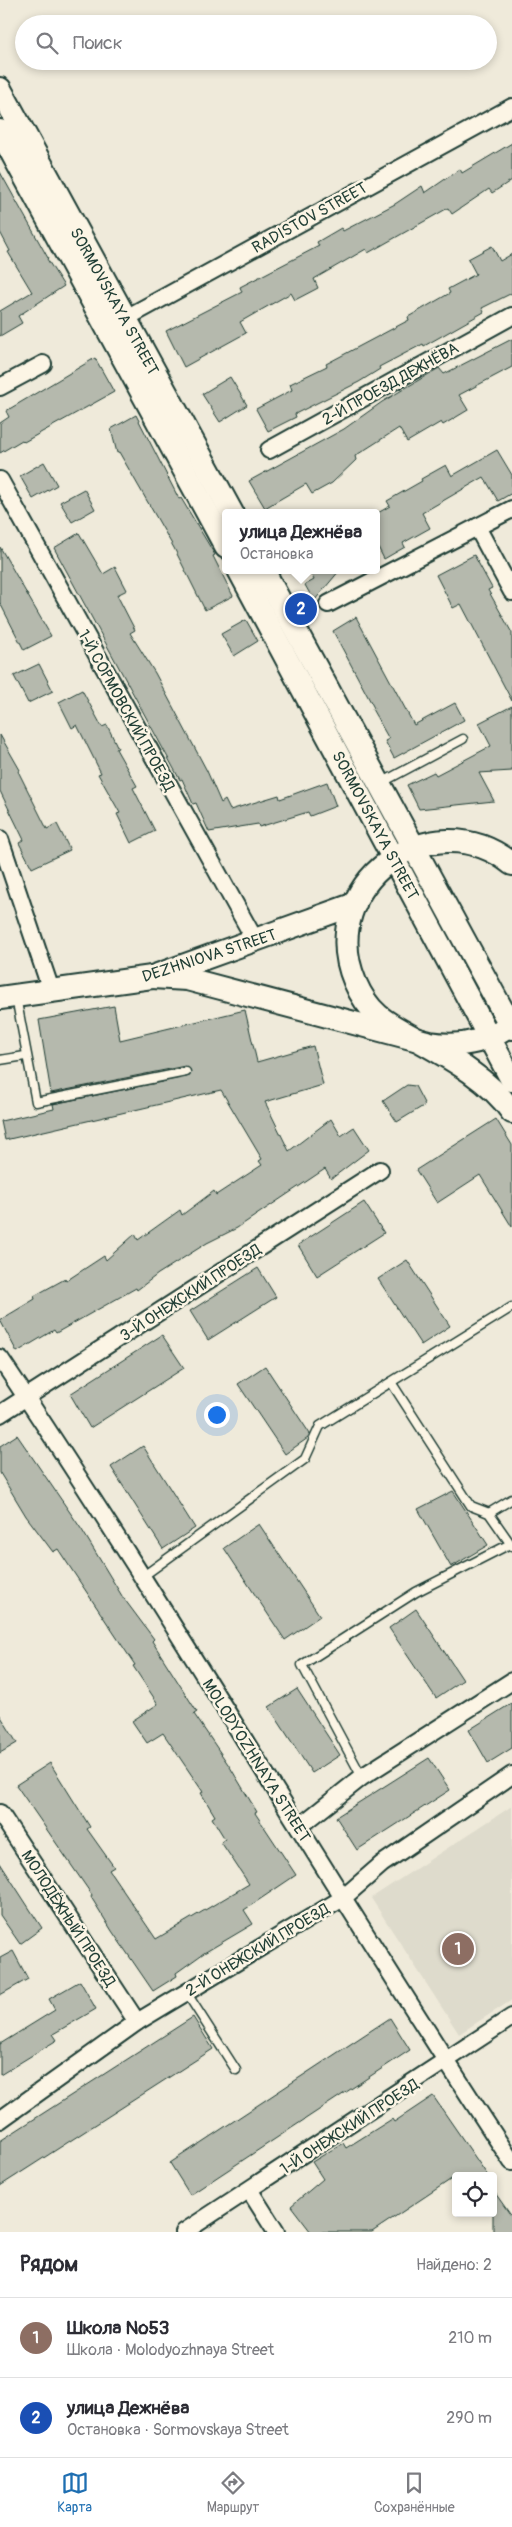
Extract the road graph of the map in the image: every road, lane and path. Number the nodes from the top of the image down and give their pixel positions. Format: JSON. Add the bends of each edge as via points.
{"nodes":[{"id":1,"x":0,"y":89,"type":"edge"},
{"id":2,"x":512,"y":107,"type":"edge"},
{"id":3,"x":0,"y":131,"type":"edge"},
{"id":4,"x":512,"y":316,"type":"edge"},
{"id":5,"x":116,"y":323,"type":"junction"},
{"id":6,"x":44,"y":364,"type":"dead end"},
{"id":7,"x":0,"y":387,"type":"edge"},
{"id":8,"x":269,"y":450,"type":"dead end"},
{"id":9,"x":0,"y":480,"type":"edge"},
{"id":10,"x":512,"y":508,"type":"edge"},
{"id":11,"x":230,"y":509,"type":"edge"},
{"id":12,"x":477,"y":527,"type":"junction"},
{"id":13,"x":222,"y":539,"type":"edge"},
{"id":14,"x":241,"y":574,"type":"edge"},
{"id":15,"x":265,"y":574,"type":"edge"},
{"id":16,"x":512,"y":592,"type":"edge"},
{"id":17,"x":328,"y":604,"type":"dead end"},
{"id":18,"x":463,"y":739,"type":"dead end"},
{"id":19,"x":381,"y":784,"type":"junction"},
{"id":20,"x":0,"y":840,"type":"edge"},
{"id":21,"x":414,"y":847,"type":"junction"},
{"id":22,"x":394,"y":856,"type":"junction"},
{"id":23,"x":511,"y":862,"type":"edge"},
{"id":24,"x":354,"y":904,"type":"junction"},
{"id":25,"x":255,"y":940,"type":"junction"},
{"id":26,"x":152,"y":977,"type":"junction"},
{"id":27,"x":51,"y":990,"type":"junction"},
{"id":28,"x":8,"y":997,"type":"edge"},
{"id":29,"x":511,"y":1026,"type":"edge"},
{"id":30,"x":490,"y":1037,"type":"junction"},
{"id":31,"x":418,"y":1040,"type":"junction"},
{"id":32,"x":26,"y":1056,"type":"junction"},
{"id":33,"x":0,"y":1060,"type":"edge"},
{"id":34,"x":186,"y":1072,"type":"dead end"},
{"id":35,"x":512,"y":1080,"type":"edge"},
{"id":36,"x":512,"y":1112,"type":"edge"},
{"id":37,"x":380,"y":1170,"type":"dead end"},
{"id":38,"x":512,"y":1307,"type":"edge"},
{"id":39,"x":0,"y":1358,"type":"edge"},
{"id":40,"x":391,"y":1382,"type":"junction"},
{"id":41,"x":26,"y":1397,"type":"junction"},
{"id":42,"x":0,"y":1414,"type":"edge"},
{"id":43,"x":512,"y":1499,"type":"edge"},
{"id":44,"x":489,"y":1513,"type":"junction"},
{"id":45,"x":511,"y":1545,"type":"edge"},
{"id":46,"x":141,"y":1577,"type":"junction"},
{"id":47,"x":512,"y":1681,"type":"edge"},
{"id":48,"x":512,"y":1775,"type":"edge"},
{"id":49,"x":362,"y":1777,"type":"junction"},
{"id":50,"x":0,"y":1813,"type":"edge"},
{"id":51,"x":299,"y":1827,"type":"junction"},
{"id":52,"x":343,"y":1898,"type":"junction"},
{"id":53,"x":186,"y":1992,"type":"junction"},
{"id":54,"x":512,"y":2017,"type":"edge"},
{"id":55,"x":137,"y":2022,"type":"junction"},
{"id":56,"x":446,"y":2062,"type":"junction"},
{"id":57,"x":236,"y":2070,"type":"dead end"},
{"id":58,"x":0,"y":2120,"type":"edge"},
{"id":59,"x":512,"y":2162,"type":"edge"},
{"id":60,"x":250,"y":2191,"type":"junction"},
{"id":61,"x":184,"y":2232,"type":"edge"},
{"id":62,"x":276,"y":2232,"type":"edge"}],
"edges":[{"from":1,"to":5,"type":"main road","name":"SORMOVSKAYA STREET"},
{"from":2,"to":5,"type":"street","name":"RADISTOV STREET"},
{"from":3,"to":5,"type":"main road","name":"SORMOVSKAYA STREET"},
{"from":4,"to":8,"type":"street","name":"2-Й ПРОЕЗД ДЕЖНЁВА"},
{"from":5,"to":11,"type":"main road","name":"SORMOVSKAYA STREET"},
{"from":5,"to":13,"type":"main road","name":"SORMOVSKAYA STREET"},
{"from":6,"to":7,"type":"street"},
{"from":9,"to":25,"type":"street","name":"1-Й СОРМОВСКИЙ ПРОЕЗД"},
{"from":10,"to":12,"type":"street"},
{"from":12,"to":16,"type":"street"},
{"from":12,"to":17,"type":"street"},
{"from":14,"to":22,"type":"main road","name":"SORMOVSKAYA STREET"},
{"from":15,"to":19,"type":"main road","name":"SORMOVSKAYA STREET"},
{"from":18,"to":19,"type":"lane"},
{"from":19,"to":21,"type":"main road","name":"SORMOVSKAYA STREET"},
{"from":20,"to":27,"type":"street"},
{"from":21,"to":22,"type":"main road"},
{"from":21,"to":23,"type":"main road","via":[[458,841],[490,850]]},
{"from":21,"to":29,"type":"main road","name":"SORMOVSKAYA STREET"},
{"from":22,"to":24,"type":"main road","via":[[368,880]]},
{"from":22,"to":30,"type":"main road","name":"SORMOVSKAYA STREET"},
{"from":24,"to":25,"type":"main road","name":"DEZHNIOVA STREET"},
{"from":24,"to":31,"type":"main road","via":[[347,943],[355,981],[376,1014],[392,1027]]},
{"from":25,"to":26,"type":"main road","name":"DEZHNIOVA STREET"},
{"from":26,"to":27,"type":"main road","name":"DEZHNIOVA STREET"},
{"from":26,"to":31,"type":"main road","via":[[187,979]]},
{"from":27,"to":28,"type":"main road","name":"DEZHNIOVA STREET"},
{"from":28,"to":32,"type":"lane"},
{"from":29,"to":30,"type":"main road"},
{"from":30,"to":31,"type":"main road","via":[[454,1045]]},
{"from":30,"to":35,"type":"main road","name":"SORMOVSKAYA STREET"},
{"from":31,"to":36,"type":"main road","via":[[482,1082]]},
{"from":32,"to":33,"type":"lane"},
{"from":32,"to":34,"type":"lane","via":[[36,1102]]},
{"from":37,"to":41,"type":"street","name":"3-Й ОНЕЖСКИЙ ПРОЕЗД"},
{"from":38,"to":40,"type":"lane"},
{"from":39,"to":41,"type":"street","name":"MOLODYOZHNAYA STREET"},
{"from":40,"to":44,"type":"lane","via":[[471,1506]]},
{"from":40,"to":46,"type":"lane","via":[[320,1426],[305,1458]]},
{"from":41,"to":42,"type":"street","name":"3-Й ОНЕЖСКИЙ ПРОЕЗД"},
{"from":41,"to":46,"type":"street","name":"MOLODYOZHNAYA STREET"},
{"from":43,"to":44,"type":"lane"},
{"from":44,"to":45,"type":"lane"},
{"from":45,"to":49,"type":"lane","via":[[416,1592],[302,1665]]},
{"from":46,"to":51,"type":"street","name":"MOLODYOZHNAYA STREET"},
{"from":47,"to":49,"type":"street"},
{"from":48,"to":52,"type":"street","name":"2-Й ОНЕЖСКИЙ ПРОЕЗД","via":[[382,1864]]},
{"from":49,"to":51,"type":"street"},
{"from":50,"to":55,"type":"street","name":"МОЛОДЁЖНЫЙ ПРОЕЗД"},
{"from":51,"to":52,"type":"street","name":"MOLODYOZHNAYA STREET"},
{"from":52,"to":53,"type":"street","name":"2-Й ОНЕЖСКИЙ ПРОЕЗД"},
{"from":52,"to":56,"type":"street","name":"MOLODYOZHNAYA STREET"},
{"from":53,"to":55,"type":"street","name":"2-Й ОНЕЖСКИЙ ПРОЕЗД"},
{"from":53,"to":57,"type":"lane"},
{"from":54,"to":56,"type":"street","name":"1-Й ОНЕЖСКИЙ ПРОЕЗД"},
{"from":55,"to":58,"type":"street","name":"2-Й ОНЕЖСКИЙ ПРОЕЗД"},
{"from":56,"to":59,"type":"street","name":"MOLODYOZHNAYA STREET"},
{"from":56,"to":60,"type":"street","name":"1-Й ОНЕЖСКИЙ ПРОЕЗД"},
{"from":60,"to":61,"type":"street","name":"1-Й ОНЕЖСКИЙ ПРОЕЗД"},
{"from":60,"to":62,"type":"street"}]}
